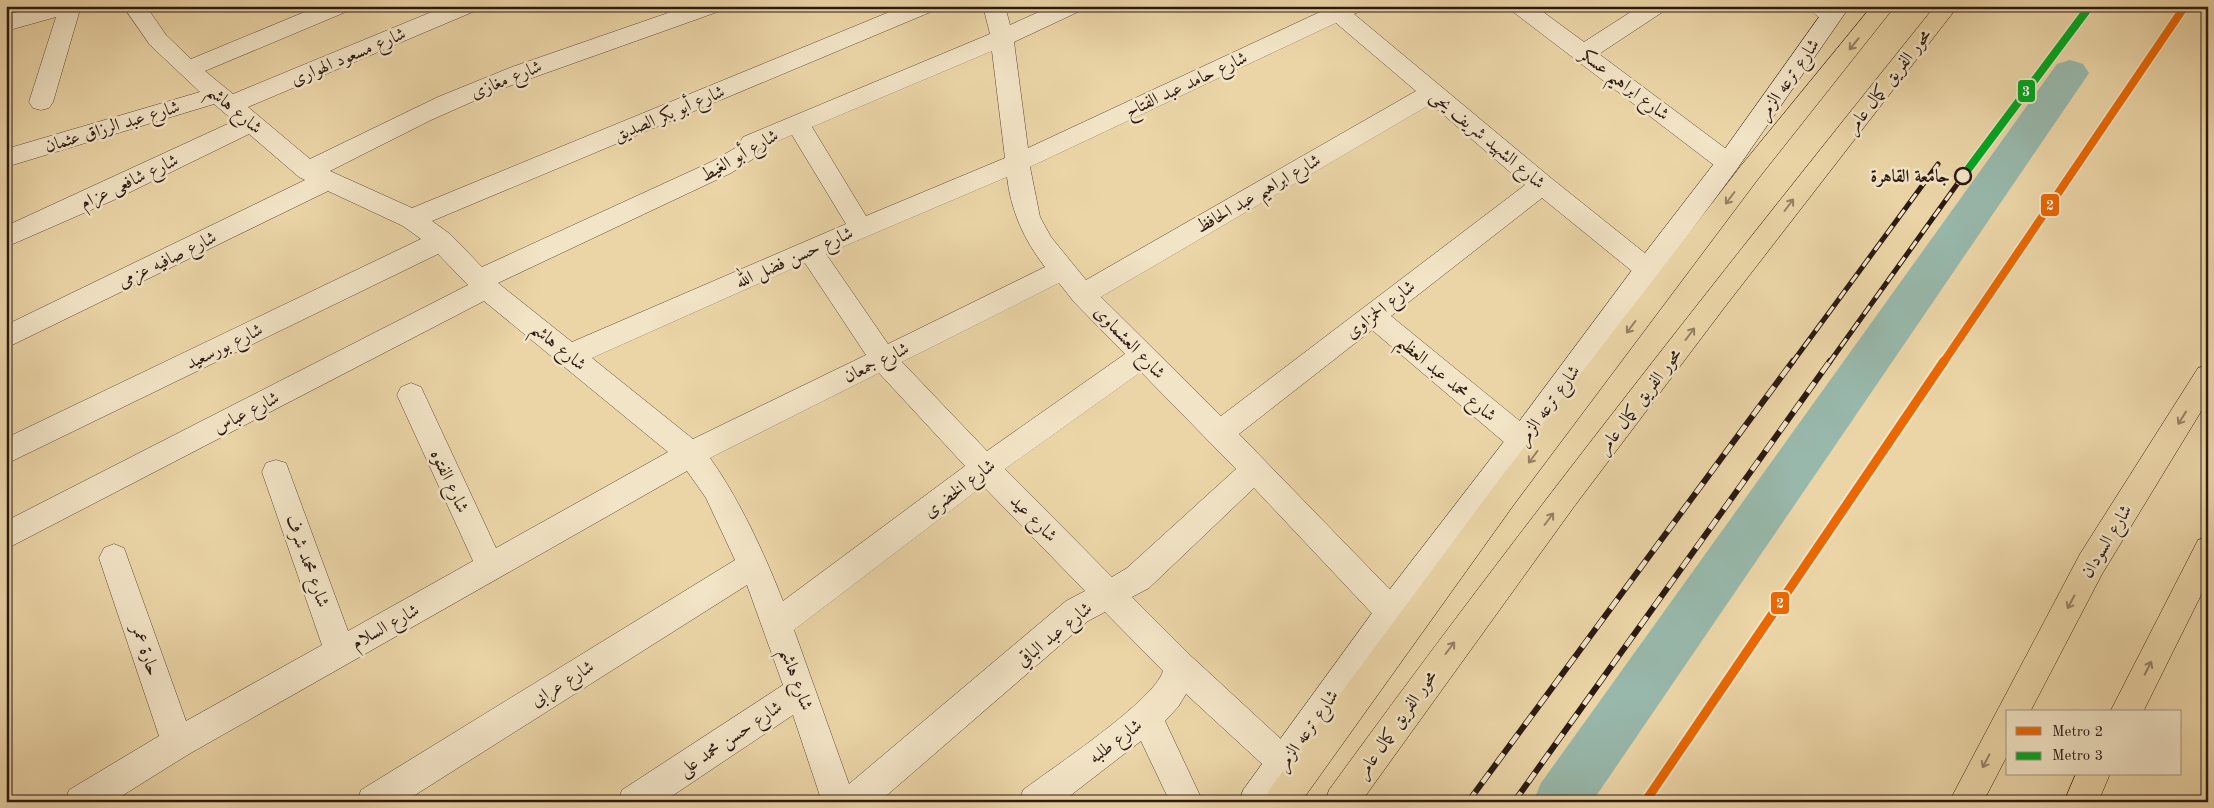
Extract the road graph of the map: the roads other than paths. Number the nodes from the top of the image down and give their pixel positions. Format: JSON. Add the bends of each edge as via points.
{"nodes":[{"id":1,"x":70,"y":6,"type":"edge"},
{"id":2,"x":340,"y":6,"type":"edge"},
{"id":3,"x":467,"y":6,"type":"edge"},
{"id":4,"x":712,"y":6,"type":"edge"},
{"id":5,"x":925,"y":6,"type":"edge"},
{"id":6,"x":994,"y":6,"type":"edge"},
{"id":7,"x":1072,"y":6,"type":"edge"},
{"id":8,"x":1520,"y":6,"type":"edge"},
{"id":9,"x":1656,"y":6,"type":"edge"},
{"id":10,"x":1884,"y":6,"type":"edge"},
{"id":11,"x":1946,"y":6,"type":"edge"},
{"id":12,"x":139,"y":8,"type":"edge"},
{"id":13,"x":1341,"y":9,"type":"edge"},
{"id":14,"x":1830,"y":9,"type":"edge"},
{"id":15,"x":34,"y":11,"type":"edge"},
{"id":16,"x":6,"y":23,"type":"edge"},
{"id":17,"x":1002,"y":38,"type":"junction"},
{"id":18,"x":1584,"y":53,"type":"junction"},
{"id":19,"x":188,"y":69,"type":"junction"},
{"id":20,"x":1433,"y":92,"type":"junction"},
{"id":21,"x":224,"y":100,"type":"junction"},
{"id":22,"x":41,"y":102,"type":"dead end"},
{"id":23,"x":252,"y":123,"type":"junction"},
{"id":24,"x":797,"y":124,"type":"junction"},
{"id":25,"x":6,"y":158,"type":"edge"},
{"id":26,"x":1019,"y":162,"type":"junction"},
{"id":27,"x":1728,"y":164,"type":"junction"},
{"id":28,"x":318,"y":176,"type":"junction"},
{"id":29,"x":1542,"y":185,"type":"junction"},
{"id":30,"x":412,"y":219,"type":"junction"},
{"id":31,"x":861,"y":228,"type":"junction"},
{"id":32,"x":6,"y":237,"type":"edge"},
{"id":33,"x":442,"y":240,"type":"junction"},
{"id":34,"x":810,"y":250,"type":"junction"},
{"id":35,"x":1647,"y":269,"type":"junction"},
{"id":36,"x":1062,"y":270,"type":"junction"},
{"id":37,"x":483,"y":284,"type":"junction"},
{"id":38,"x":1083,"y":294,"type":"junction"},
{"id":39,"x":1372,"y":315,"type":"junction"},
{"id":40,"x":6,"y":337,"type":"edge"},
{"id":41,"x":572,"y":355,"type":"junction"},
{"id":42,"x":1143,"y":356,"type":"junction"},
{"id":43,"x":883,"y":359,"type":"junction"},
{"id":44,"x":2208,"y":376,"type":"edge"},
{"id":45,"x":411,"y":395,"type":"dead end"},
{"id":46,"x":1219,"y":433,"type":"junction"},
{"id":47,"x":1522,"y":440,"type":"junction"},
{"id":48,"x":6,"y":452,"type":"edge"},
{"id":49,"x":691,"y":454,"type":"junction"},
{"id":50,"x":985,"y":468,"type":"junction"},
{"id":51,"x":1255,"y":469,"type":"junction"},
{"id":52,"x":276,"y":472,"type":"dead end"},
{"id":53,"x":6,"y":536,"type":"edge"},
{"id":54,"x":2208,"y":550,"type":"edge"},
{"id":55,"x":114,"y":558,"type":"dead end"},
{"id":56,"x":752,"y":565,"type":"junction"},
{"id":57,"x":490,"y":567,"type":"junction"},
{"id":58,"x":1110,"y":594,"type":"junction"},
{"id":59,"x":1390,"y":612,"type":"junction"},
{"id":60,"x":777,"y":624,"type":"junction"},
{"id":61,"x":340,"y":651,"type":"junction"},
{"id":62,"x":1180,"y":667,"type":"junction"},
{"id":63,"x":801,"y":691,"type":"junction"},
{"id":64,"x":2014,"y":710,"type":"edge"},
{"id":65,"x":2127,"y":710,"type":"edge"},
{"id":66,"x":1146,"y":718,"type":"junction"},
{"id":67,"x":2006,"y":725,"type":"edge"},
{"id":68,"x":178,"y":743,"type":"junction"},
{"id":69,"x":1284,"y":763,"type":"junction"},
{"id":70,"x":2093,"y":776,"type":"edge"},
{"id":71,"x":81,"y":802,"type":"edge"},
{"id":72,"x":373,"y":802,"type":"edge"},
{"id":73,"x":634,"y":802,"type":"edge"},
{"id":74,"x":839,"y":802,"type":"edge"},
{"id":75,"x":853,"y":802,"type":"edge"},
{"id":76,"x":1035,"y":802,"type":"edge"},
{"id":77,"x":1187,"y":802,"type":"edge"},
{"id":78,"x":1255,"y":802,"type":"edge"},
{"id":79,"x":1281,"y":802,"type":"edge"},
{"id":80,"x":1341,"y":802,"type":"edge"},
{"id":81,"x":1965,"y":802,"type":"edge"},
{"id":82,"x":2080,"y":802,"type":"edge"}],
"edges":[{"from":1,"to":15,"type":"street"},
{"from":1,"to":22,"type":"street"},
{"from":2,"to":19,"type":"street"},
{"from":3,"to":21,"type":"street","name":"شارع مسعود الهوارى"},
{"from":4,"to":28,"type":"street","name":"شارع مغازى","via":[[560,58],[414,117]]},
{"from":5,"to":30,"type":"street","name":"شارع أبو بكر الصديق"},
{"from":6,"to":17,"type":"street","name":"شارع العشماوى"},
{"from":7,"to":17,"type":"street","name":"شارع أبو الغيط"},
{"from":8,"to":18,"type":"street","name":"شارع ابراهيم عسكر"},
{"from":9,"to":18,"type":"street"},
{"from":10,"to":79,"type":"main road","one_way":true,"via":[[1737,188],[1505,494]]},
{"from":80,"to":11,"type":"main road","name":"محور الفريق كمال عامر","one_way":true,"via":[[1443,658],[1786,209]]},
{"from":12,"to":19,"type":"street","name":"شارع هاشم","via":[[158,40]]},
{"from":13,"to":20,"type":"street","name":"شارع الشهيد شريف يحى"},
{"from":13,"to":26,"type":"street","name":"شارع حامد عبد الفتاح"},
{"from":14,"to":27,"type":"street","name":"شارع ترعه الزمر"},
{"from":15,"to":16,"type":"street"},
{"from":17,"to":24,"type":"street","name":"شارع أبو الغيط"},
{"from":17,"to":26,"type":"street","name":"شارع العشماوى"},
{"from":18,"to":27,"type":"street","name":"شارع ابراهيم عسكر"},
{"from":19,"to":21,"type":"street","name":"شارع هاشم"},
{"from":20,"to":29,"type":"street","name":"شارع الشهيد شريف يحى"},
{"from":20,"to":38,"type":"street","name":"شارع ابراهيم عبد الحافظ"},
{"from":21,"to":23,"type":"street","name":"شارع هاشم"},
{"from":21,"to":25,"type":"street","name":"شارع عبد الرزاق عثمان"},
{"from":23,"to":28,"type":"street","name":"شارع هاشم"},
{"from":23,"to":32,"type":"street","name":"شارع شافعى عزام"},
{"from":24,"to":31,"type":"street"},
{"from":24,"to":37,"type":"street","name":"شارع أبو الغيط","via":[[751,143],[744,154],[722,167]]},
{"from":26,"to":31,"type":"street","name":"شارع حسن فضل الله"},
{"from":26,"to":36,"type":"street","name":"شارع العشماوى","via":[[1028,217],[1042,244]]},
{"from":27,"to":35,"type":"street","name":"شارع ترعه الزمر"},
{"from":28,"to":30,"type":"street","name":"شارع هاشم"},
{"from":28,"to":40,"type":"street","name":"شارع صافيه عزمى"},
{"from":29,"to":35,"type":"street","name":"شارع الشهيد شريف يحى"},
{"from":29,"to":39,"type":"street","name":"شارع الحمزاوى"},
{"from":30,"to":33,"type":"street","name":"شارع هاشم"},
{"from":31,"to":34,"type":"street","name":"شارع حسن فضل الله"},
{"from":33,"to":37,"type":"street","name":"شارع هاشم"},
{"from":33,"to":48,"type":"street","name":"شارع بورسعيد"},
{"from":34,"to":41,"type":"street","name":"شارع حسن فضل الله"},
{"from":34,"to":43,"type":"street","name":"شارع عيد"},
{"from":35,"to":47,"type":"street","name":"شارع ترعه الزمر"},
{"from":36,"to":38,"type":"street","name":"شارع العشماوى"},
{"from":36,"to":43,"type":"street","name":"شارع جمعان"},
{"from":37,"to":41,"type":"street","name":"شارع هاشم"},
{"from":37,"to":53,"type":"street","name":"شارع عباس"},
{"from":38,"to":42,"type":"street","name":"شارع العشماوى"},
{"from":39,"to":46,"type":"street","name":"شارع الحمزاوى"},
{"from":39,"to":47,"type":"street","name":"شارع محمد عبد العظيم"},
{"from":41,"to":49,"type":"street","name":"شارع هاشم"},
{"from":42,"to":46,"type":"street","name":"شارع العشماوى"},
{"from":42,"to":50,"type":"street","name":"شارع الخضرى"},
{"from":43,"to":49,"type":"street","name":"شارع جمعان"},
{"from":43,"to":50,"type":"street","name":"شارع عيد"},
{"from":44,"to":64,"type":"main road","name":"شارع السودان","one_way":true,"via":[[2091,564]]},
{"from":45,"to":57,"type":"street","name":"شارع الفتوه"},
{"from":46,"to":51,"type":"street","name":"شارع العشماوى"},
{"from":47,"to":59,"type":"street","name":"شارع ترعه الزمر"},
{"from":49,"to":56,"type":"street","name":"شارع هاشم","via":[[716,488]]},
{"from":49,"to":57,"type":"street","name":"شارع السلام"},
{"from":50,"to":58,"type":"street","name":"شارع عيد"},
{"from":50,"to":60,"type":"street","name":"شارع الخضرى"},
{"from":51,"to":58,"type":"street","name":"شارع عبد الباقي","via":[[1138,578]]},
{"from":51,"to":59,"type":"street","name":"شارع العشماوى"},
{"from":52,"to":61,"type":"street","name":"شارع محمد شرف"},
{"from":65,"to":54,"type":"main road","one_way":true},
{"from":55,"to":68,"type":"street","name":"حارة عمر"},
{"from":56,"to":60,"type":"street","name":"شارع هاشم"},
{"from":56,"to":72,"type":"street","name":"شارع عرابى"},
{"from":57,"to":61,"type":"street","name":"شارع السلام"},
{"from":58,"to":62,"type":"street","name":"شارع عيد"},
{"from":58,"to":75,"type":"street","name":"شارع عبد الباقي","via":[[1077,611]]},
{"from":59,"to":69,"type":"street","name":"شارع ترعه الزمر"},
{"from":60,"to":63,"type":"street","name":"شارع هاشم"},
{"from":61,"to":68,"type":"street","name":"شارع السلام"},
{"from":62,"to":66,"type":"street","name":"شارع طلبه","via":[[1174,686]]},
{"from":62,"to":69,"type":"street","name":"شارع عيد"},
{"from":63,"to":73,"type":"street","name":"شارع حسن محمد على"},
{"from":63,"to":74,"type":"street","name":"شارع هاشم"},
{"from":66,"to":76,"type":"street","name":"شارع طلبه"},
{"from":66,"to":77,"type":"street"},
{"from":67,"to":81,"type":"main road","one_way":true},
{"from":68,"to":71,"type":"street","name":"شارع السلام"},
{"from":69,"to":78,"type":"street","name":"شارع ترعه الزمر"},
{"from":70,"to":82,"type":"main road"}]}
